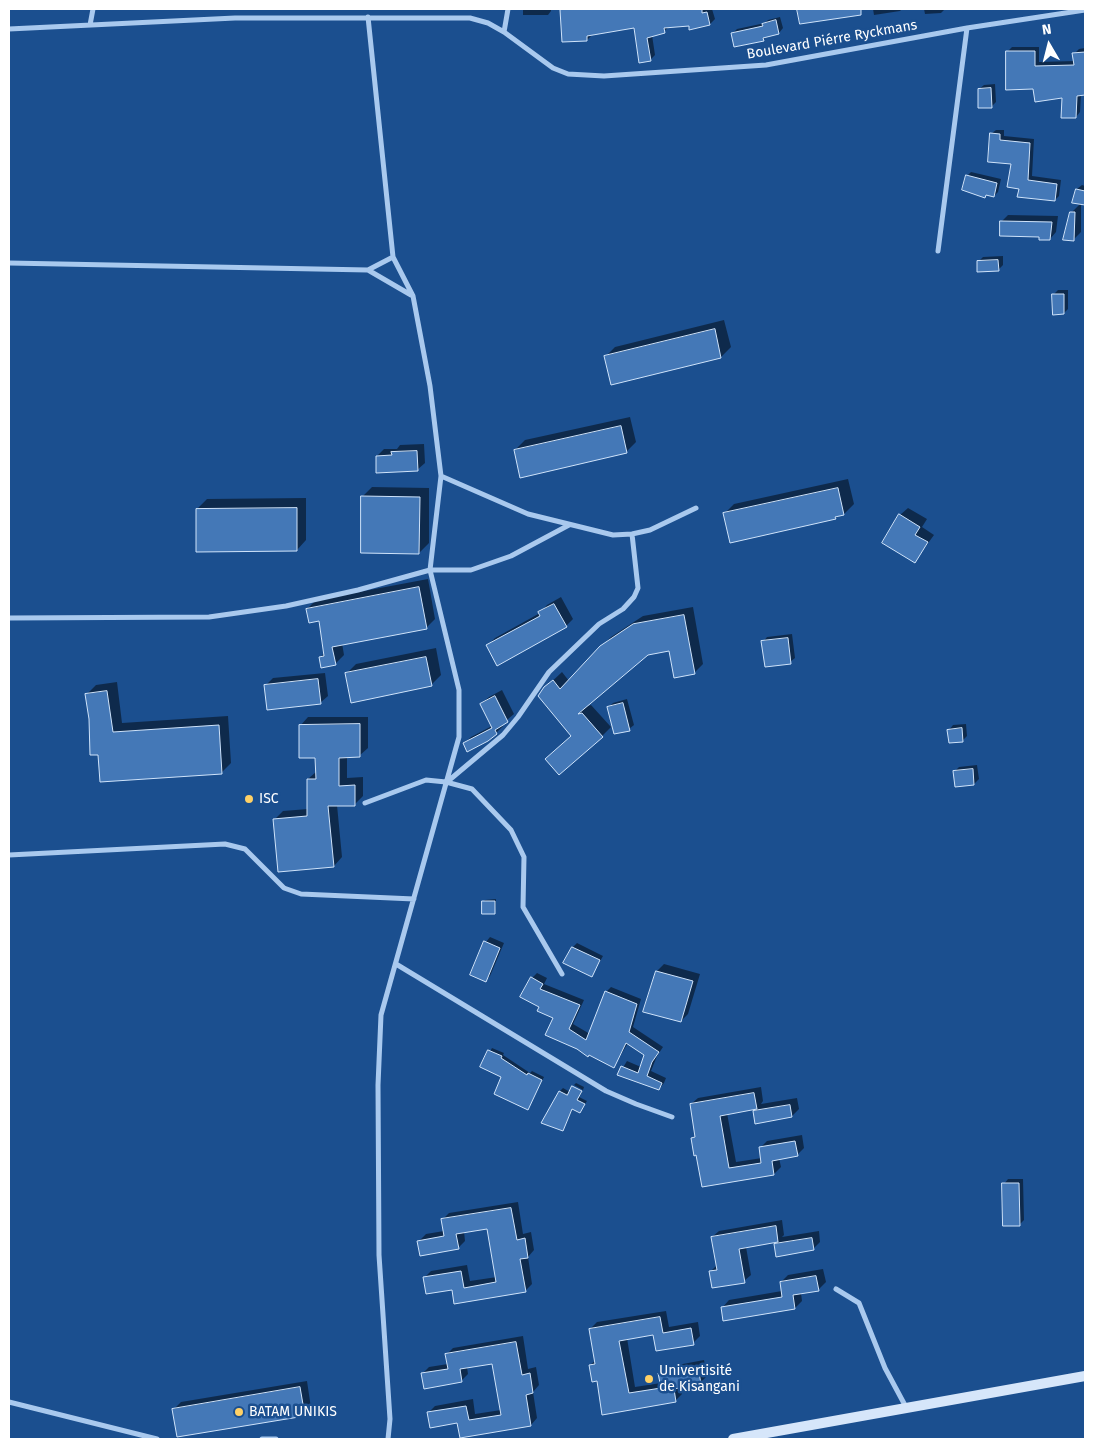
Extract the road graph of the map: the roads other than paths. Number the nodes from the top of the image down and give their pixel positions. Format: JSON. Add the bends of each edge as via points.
{"nodes":[{"id":1,"x":93,"y":9,"type":"edge"},
{"id":2,"x":508,"y":9,"type":"edge"},
{"id":3,"x":1049,"y":9,"type":"edge"},
{"id":4,"x":1085,"y":10,"type":"edge"},
{"id":5,"x":1052,"y":15,"type":"junction"},
{"id":6,"x":368,"y":17,"type":"junction"},
{"id":7,"x":90,"y":25,"type":"junction"},
{"id":8,"x":967,"y":28,"type":"junction"},
{"id":9,"x":9,"y":29,"type":"edge"},
{"id":10,"x":504,"y":32,"type":"junction"},
{"id":11,"x":938,"y":252,"type":"dead end"},
{"id":12,"x":393,"y":256,"type":"junction"},
{"id":13,"x":9,"y":263,"type":"edge"},
{"id":14,"x":368,"y":270,"type":"junction"},
{"id":15,"x":413,"y":296,"type":"junction"},
{"id":16,"x":441,"y":476,"type":"junction"},
{"id":17,"x":696,"y":508,"type":"dead end"},
{"id":18,"x":569,"y":525,"type":"junction"},
{"id":19,"x":632,"y":534,"type":"junction"},
{"id":20,"x":430,"y":570,"type":"junction"},
{"id":21,"x":9,"y":618,"type":"edge"},
{"id":22,"x":446,"y":782,"type":"junction"},
{"id":23,"x":365,"y":803,"type":"dead end"},
{"id":24,"x":9,"y":855,"type":"edge"},
{"id":25,"x":414,"y":899,"type":"junction"},
{"id":26,"x":396,"y":964,"type":"junction"},
{"id":27,"x":562,"y":974,"type":"dead end"},
{"id":28,"x":672,"y":1117,"type":"dead end"},
{"id":29,"x":836,"y":1289,"type":"dead end"},
{"id":30,"x":1085,"y":1376,"type":"edge"},
{"id":31,"x":9,"y":1402,"type":"edge"},
{"id":32,"x":907,"y":1409,"type":"junction"},
{"id":33,"x":158,"y":1439,"type":"edge"},
{"id":34,"x":262,"y":1439,"type":"edge"},
{"id":35,"x":276,"y":1439,"type":"edge"},
{"id":36,"x":388,"y":1439,"type":"edge"},
{"id":37,"x":733,"y":1439,"type":"edge"}],
"edges":[{"from":1,"to":7,"type":"street"},
{"from":2,"to":10,"type":"street"},
{"from":3,"to":5,"type":"street"},
{"from":4,"to":5,"type":"street","name":"Boulevard Piérre Ryckmans"},
{"from":5,"to":8,"type":"street","name":"Boulevard Piérre Ryckmans"},
{"from":6,"to":7,"type":"street","name":"Boulevard Piérre Ryckmans","via":[[235,18]]},
{"from":6,"to":10,"type":"street","name":"Boulevard Piérre Ryckmans","via":[[470,18]]},
{"from":6,"to":12,"type":"street"},
{"from":7,"to":9,"type":"street","name":"Boulevard Piérre Ryckmans"},
{"from":8,"to":10,"type":"street","name":"Boulevard Piérre Ryckmans","via":[[766,64],[584,76],[553,68]]},
{"from":8,"to":11,"type":"street"},
{"from":12,"to":14,"type":"street"},
{"from":12,"to":15,"type":"street"},
{"from":13,"to":14,"type":"street"},
{"from":14,"to":15,"type":"street"},
{"from":15,"to":16,"type":"street","via":[[430,386]]},
{"from":16,"to":18,"type":"street","via":[[528,514]]},
{"from":16,"to":20,"type":"street"},
{"from":17,"to":19,"type":"street","via":[[650,530]]},
{"from":18,"to":19,"type":"street","via":[[613,535]]},
{"from":18,"to":20,"type":"street","via":[[511,556],[471,570]]},
{"from":19,"to":22,"type":"street","via":[[638,588],[634,597],[623,609],[599,624],[549,672],[503,735]]},
{"from":20,"to":21,"type":"street","via":[[286,606],[209,617]]},
{"from":20,"to":22,"type":"street","via":[[459,690],[459,737]]},
{"from":22,"to":23,"type":"street","via":[[426,780]]},
{"from":22,"to":25,"type":"street"},
{"from":22,"to":27,"type":"street","via":[[472,789],[512,830],[524,857],[523,907]]},
{"from":24,"to":25,"type":"street","via":[[225,844],[245,849],[284,888],[301,894]]},
{"from":25,"to":26,"type":"street"},
{"from":26,"to":28,"type":"street","via":[[606,1091]]},
{"from":26,"to":36,"type":"street","via":[[382,1014],[378,1085],[379,1255],[390,1419]]},
{"from":29,"to":32,"type":"street","via":[[859,1303],[884,1368]]},
{"from":30,"to":32,"type":"main road"},
{"from":31,"to":33,"type":"street"},
{"from":32,"to":37,"type":"main road"},
{"from":34,"to":35,"type":"street"}]}
